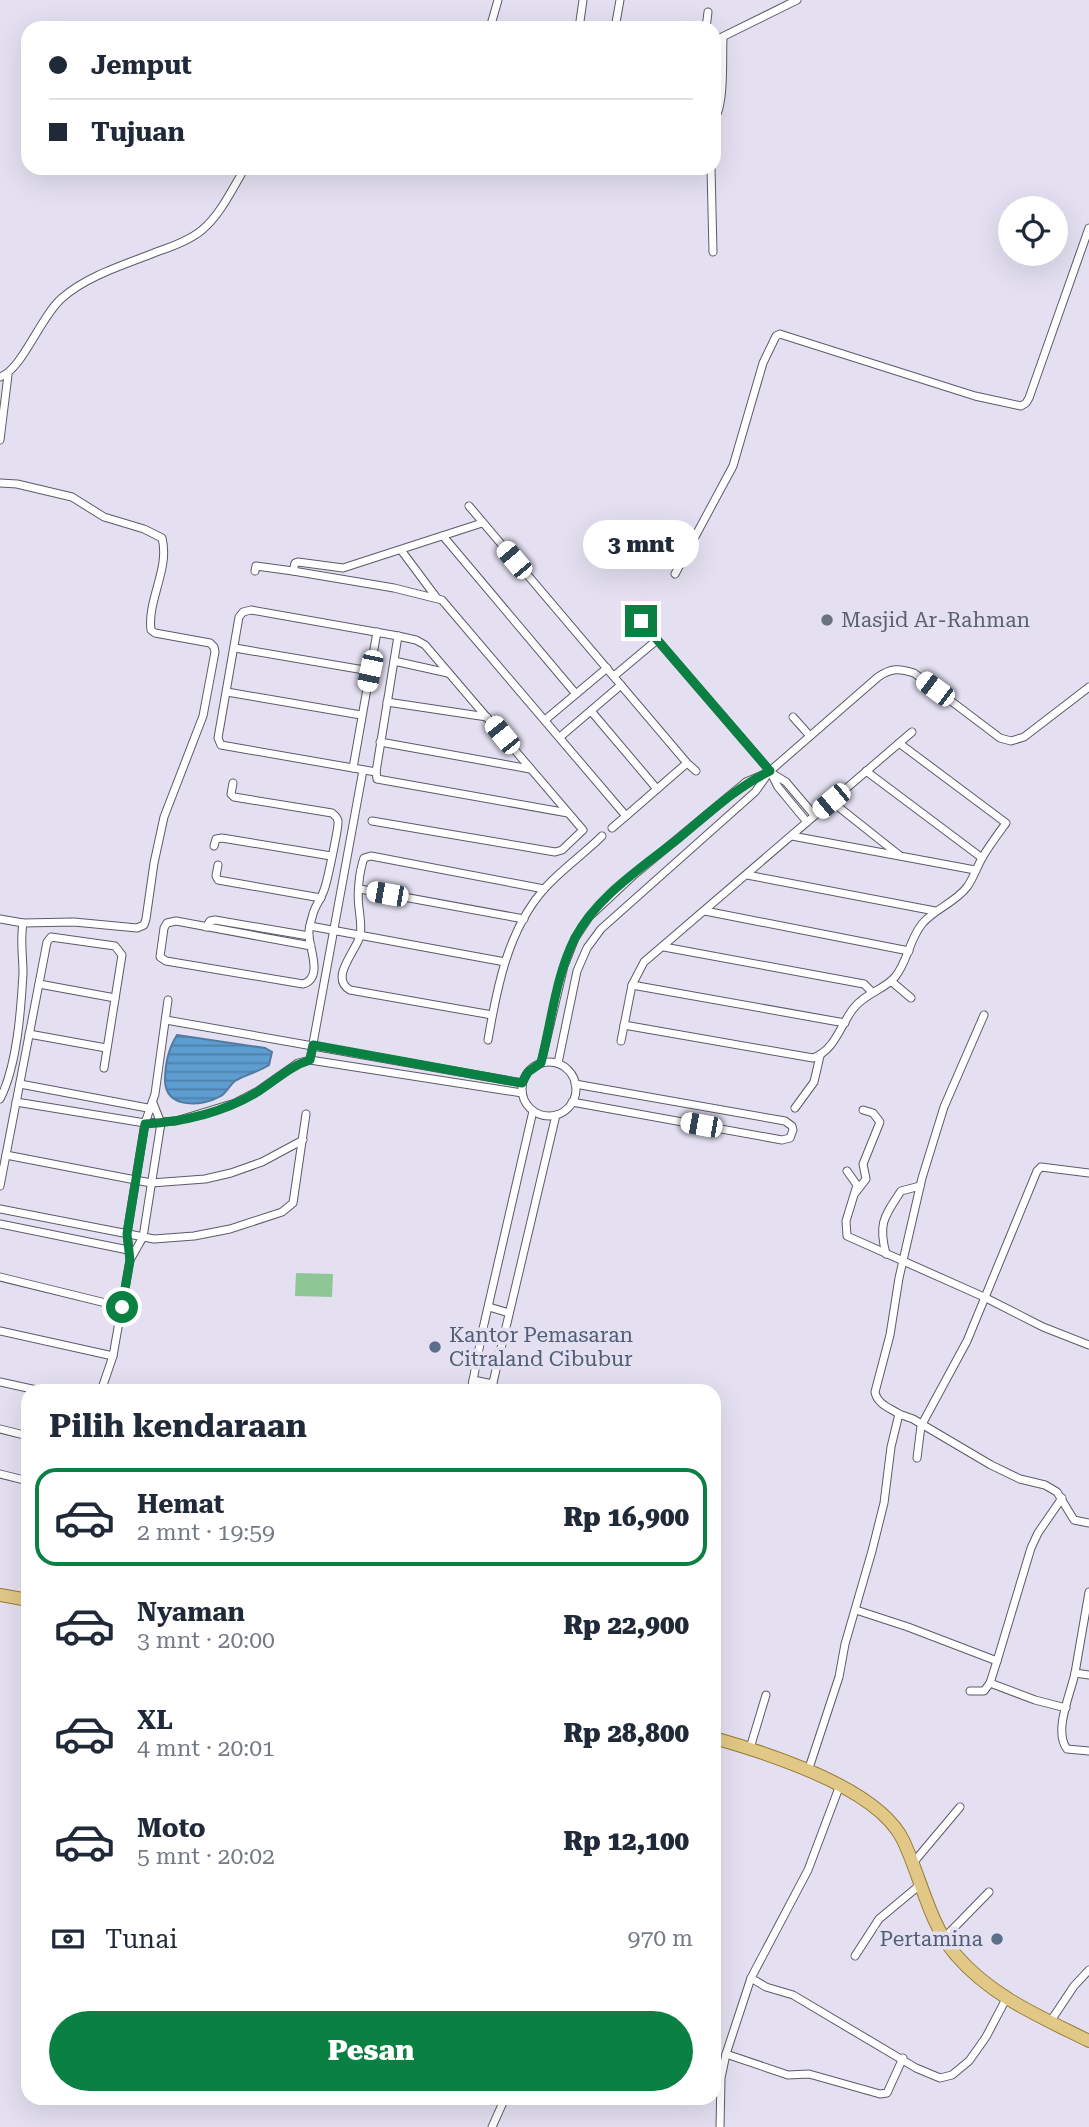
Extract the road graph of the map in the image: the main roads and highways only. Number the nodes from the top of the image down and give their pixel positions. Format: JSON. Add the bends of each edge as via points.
{"nodes":[{"id":1,"x":0,"y":1595,"type":"edge"},
{"id":2,"x":21,"y":1599,"type":"edge"},
{"id":3,"x":721,"y":1740,"type":"edge"},
{"id":4,"x":1089,"y":2041,"type":"edge"}],
"edges":[{"from":1,"to":2,"type":"main road"},
{"from":3,"to":4,"type":"main road","via":[[808,1771],[881,1812],[901,1836],[953,1953],[1006,1999]]}]}
